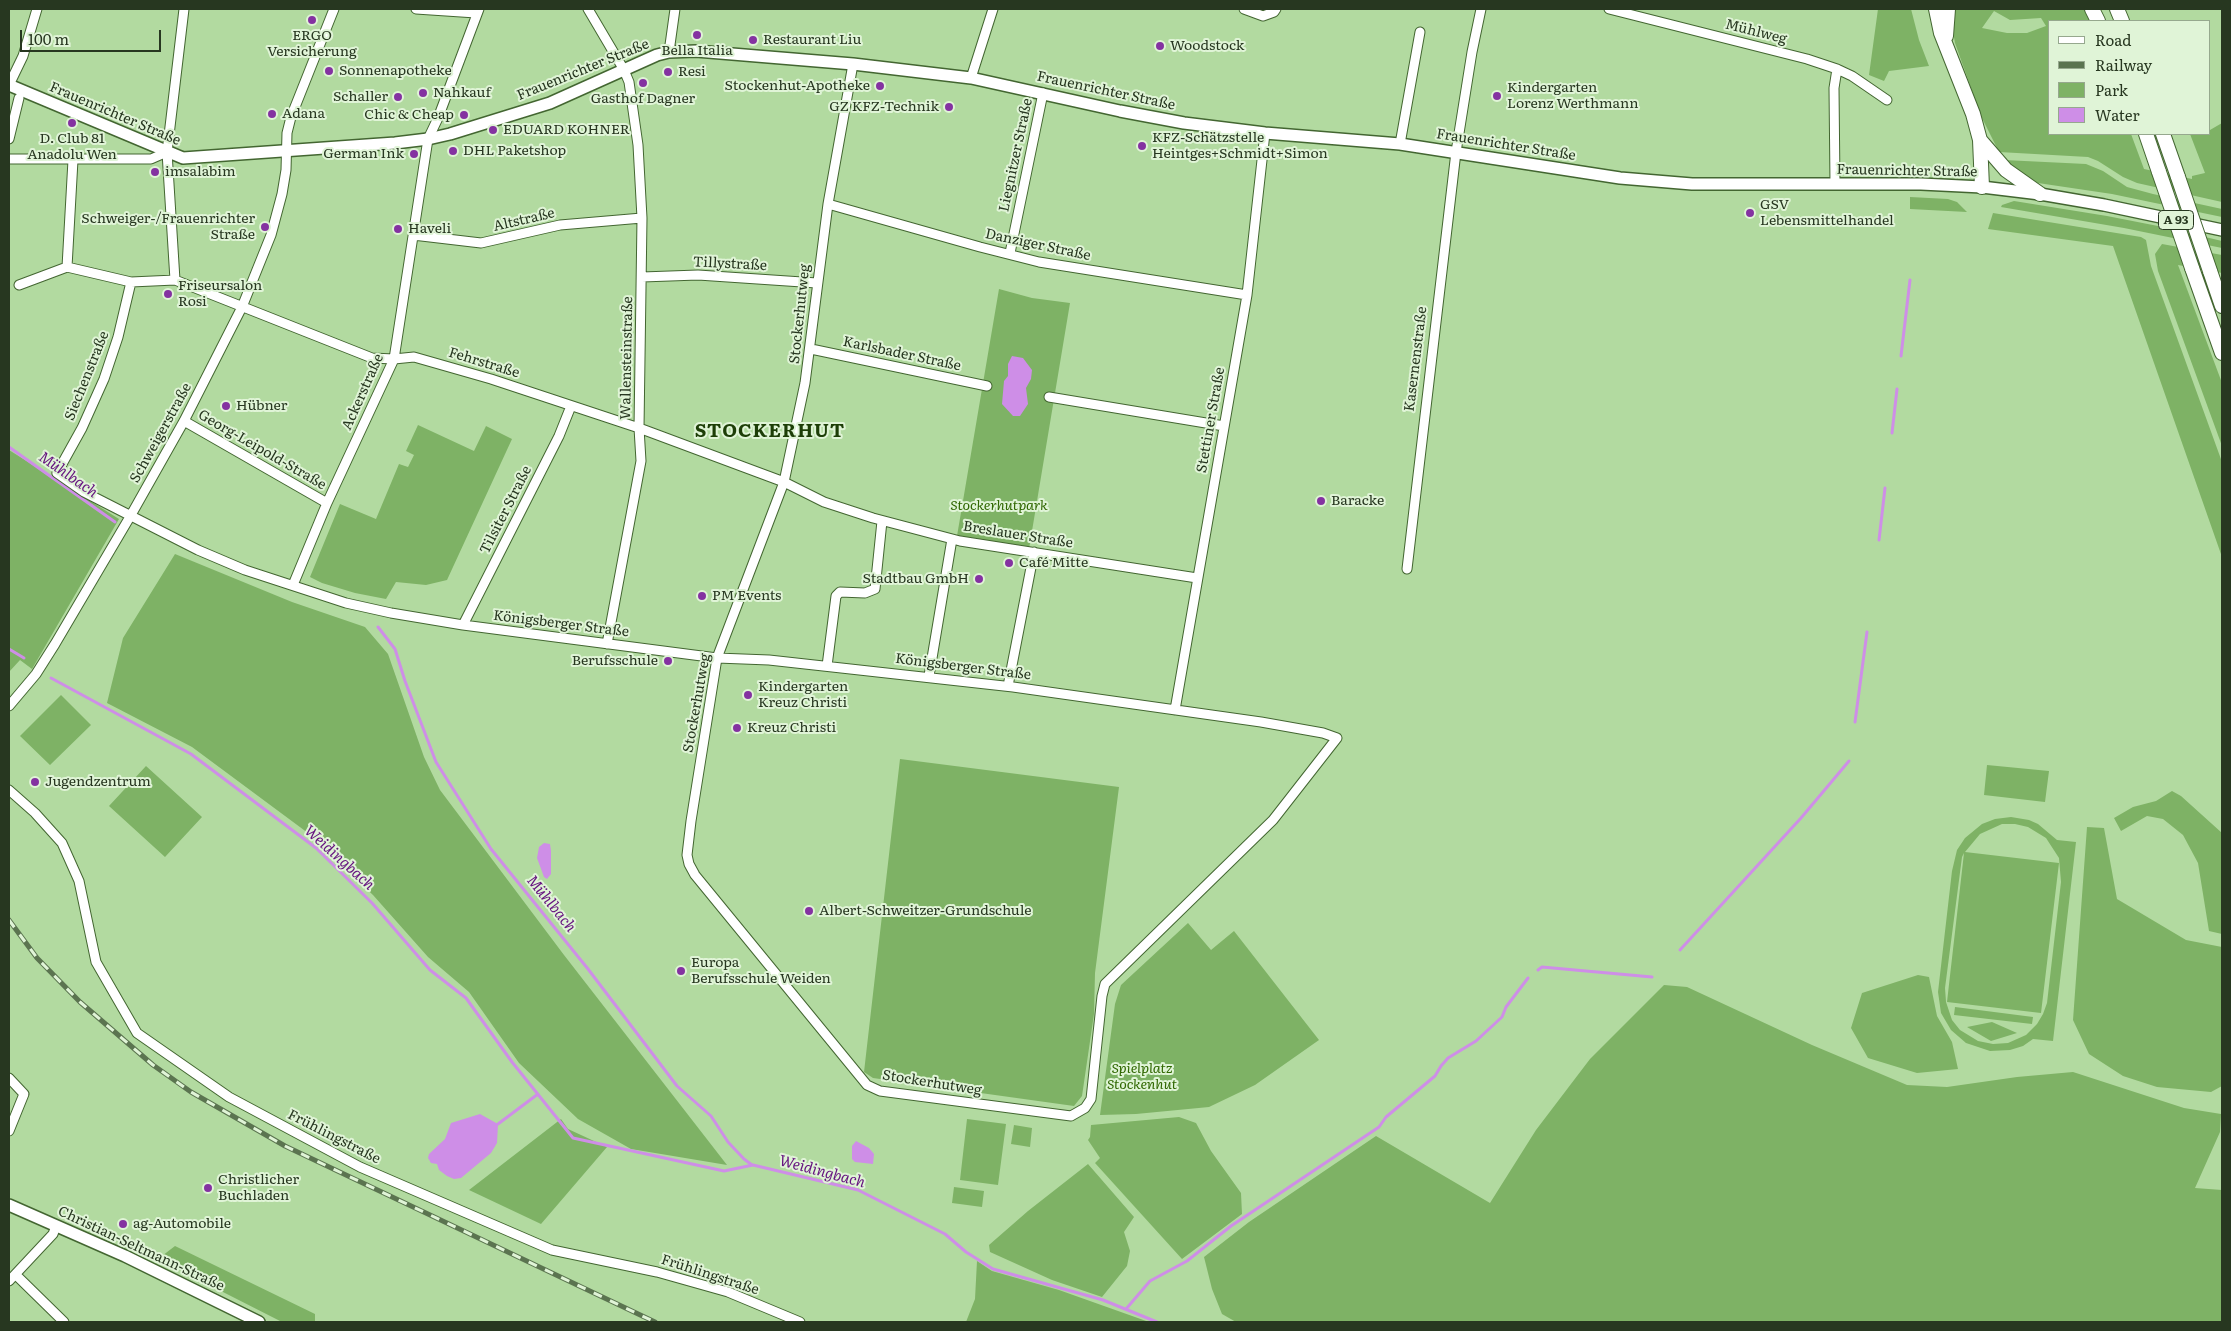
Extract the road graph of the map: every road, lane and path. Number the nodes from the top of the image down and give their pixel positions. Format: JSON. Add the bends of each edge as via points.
{"nodes":[{"id":1,"x":37,"y":9,"type":"edge"},
{"id":2,"x":184,"y":9,"type":"edge"},
{"id":3,"x":334,"y":9,"type":"edge"},
{"id":4,"x":416,"y":9,"type":"edge"},
{"id":5,"x":588,"y":9,"type":"edge"},
{"id":6,"x":675,"y":9,"type":"edge"},
{"id":7,"x":993,"y":9,"type":"edge"},
{"id":8,"x":1244,"y":9,"type":"edge"},
{"id":9,"x":1276,"y":9,"type":"edge"},
{"id":10,"x":1481,"y":9,"type":"edge"},
{"id":11,"x":1609,"y":9,"type":"edge"},
{"id":12,"x":1936,"y":9,"type":"edge"},
{"id":13,"x":1948,"y":9,"type":"edge"},
{"id":14,"x":477,"y":11,"type":"edge"},
{"id":15,"x":1420,"y":32,"type":"dead end"},
{"id":16,"x":1946,"y":42,"type":"junction"},
{"id":17,"x":669,"y":52,"type":"junction"},
{"id":18,"x":853,"y":64,"type":"junction"},
{"id":19,"x":1837,"y":69,"type":"junction"},
{"id":20,"x":624,"y":70,"type":"junction"},
{"id":21,"x":971,"y":78,"type":"junction"},
{"id":22,"x":9,"y":85,"type":"edge"},
{"id":23,"x":1043,"y":93,"type":"junction"},
{"id":24,"x":19,"y":98,"type":"dead end"},
{"id":25,"x":1887,"y":100,"type":"dead end"},
{"id":26,"x":1265,"y":133,"type":"junction"},
{"id":27,"x":2146,"y":135,"type":"edge"},
{"id":28,"x":2163,"y":135,"type":"edge"},
{"id":29,"x":9,"y":139,"type":"edge"},
{"id":30,"x":428,"y":139,"type":"junction"},
{"id":31,"x":1980,"y":140,"type":"junction"},
{"id":32,"x":1400,"y":144,"type":"junction"},
{"id":33,"x":287,"y":150,"type":"junction"},
{"id":34,"x":167,"y":152,"type":"junction"},
{"id":35,"x":1456,"y":152,"type":"junction"},
{"id":36,"x":9,"y":159,"type":"edge"},
{"id":37,"x":73,"y":160,"type":"junction"},
{"id":38,"x":1835,"y":184,"type":"junction"},
{"id":39,"x":1982,"y":188,"type":"junction"},
{"id":40,"x":2040,"y":194,"type":"junction"},
{"id":41,"x":828,"y":204,"type":"junction"},
{"id":42,"x":642,"y":218,"type":"junction"},
{"id":43,"x":2222,"y":230,"type":"edge"},
{"id":44,"x":413,"y":235,"type":"junction"},
{"id":45,"x":1010,"y":253,"type":"junction"},
{"id":46,"x":66,"y":267,"type":"junction"},
{"id":47,"x":642,"y":277,"type":"junction"},
{"id":48,"x":175,"y":280,"type":"junction"},
{"id":49,"x":131,"y":282,"type":"junction"},
{"id":50,"x":816,"y":283,"type":"junction"},
{"id":51,"x":19,"y":285,"type":"dead end"},
{"id":52,"x":1247,"y":295,"type":"junction"},
{"id":53,"x":2222,"y":306,"type":"edge"},
{"id":54,"x":242,"y":308,"type":"junction"},
{"id":55,"x":811,"y":349,"type":"junction"},
{"id":56,"x":2222,"y":353,"type":"edge"},
{"id":57,"x":394,"y":360,"type":"junction"},
{"id":58,"x":987,"y":386,"type":"dead end"},
{"id":59,"x":1049,"y":397,"type":"dead end"},
{"id":60,"x":571,"y":406,"type":"junction"},
{"id":61,"x":184,"y":421,"type":"junction"},
{"id":62,"x":1224,"y":426,"type":"junction"},
{"id":63,"x":640,"y":428,"type":"junction"},
{"id":64,"x":784,"y":482,"type":"junction"},
{"id":65,"x":327,"y":503,"type":"junction"},
{"id":66,"x":131,"y":515,"type":"junction"},
{"id":67,"x":882,"y":521,"type":"junction"},
{"id":68,"x":952,"y":539,"type":"junction"},
{"id":69,"x":1034,"y":552,"type":"junction"},
{"id":70,"x":1406,"y":570,"type":"dead end"},
{"id":71,"x":1197,"y":578,"type":"junction"},
{"id":72,"x":293,"y":585,"type":"junction"},
{"id":73,"x":463,"y":625,"type":"junction"},
{"id":74,"x":607,"y":644,"type":"junction"},
{"id":75,"x":716,"y":658,"type":"junction"},
{"id":76,"x":827,"y":666,"type":"junction"},
{"id":77,"x":930,"y":676,"type":"junction"},
{"id":78,"x":1008,"y":686,"type":"junction"},
{"id":79,"x":9,"y":706,"type":"edge"},
{"id":80,"x":1175,"y":710,"type":"junction"},
{"id":81,"x":9,"y":790,"type":"edge"},
{"id":82,"x":9,"y":1078,"type":"edge"},
{"id":83,"x":1078,"y":1112,"type":"joint"},
{"id":84,"x":9,"y":1131,"type":"edge"},
{"id":85,"x":9,"y":1205,"type":"edge"},
{"id":86,"x":56,"y":1226,"type":"junction"},
{"id":87,"x":12,"y":1278,"type":"edge"},
{"id":88,"x":64,"y":1322,"type":"edge"},
{"id":89,"x":259,"y":1322,"type":"edge"},
{"id":90,"x":800,"y":1322,"type":"edge"}],
"edges":[{"from":1,"to":22,"type":"street","via":[[23,56]]},
{"from":2,"to":34,"type":"street"},
{"from":3,"to":33,"type":"street","name":"Schweigerstraße","via":[[298,96],[287,133]]},
{"from":4,"to":14,"type":"street"},
{"from":5,"to":20,"type":"street","name":"Wallensteinstraße"},
{"from":6,"to":17,"type":"street"},
{"from":7,"to":21,"type":"street"},
{"from":8,"to":9,"type":"street","via":[[1263,16]]},
{"from":10,"to":35,"type":"street","name":"Kasernenstraße"},
{"from":11,"to":19,"type":"street","name":"Mühlweg"},
{"from":12,"to":16,"type":"highway"},
{"from":13,"to":16,"type":"highway"},
{"from":14,"to":30,"type":"street","name":"Ackerstraße"},
{"from":15,"to":32,"type":"street"},
{"from":16,"to":31,"type":"highway"},
{"from":17,"to":18,"type":"main road","name":"Frauenrichter Straße","via":[[696,51]]},
{"from":17,"to":20,"type":"main road","name":"Frauenrichter Straße"},
{"from":18,"to":21,"type":"main road","name":"Frauenrichter Straße"},
{"from":18,"to":41,"type":"street","name":"Stockerhutweg"},
{"from":19,"to":25,"type":"street","name":"Mühlweg"},
{"from":19,"to":38,"type":"street","via":[[1834,88]]},
{"from":20,"to":30,"type":"main road","name":"Frauenrichter Straße","via":[[550,102]]},
{"from":20,"to":42,"type":"street","name":"Wallensteinstraße","via":[[634,109]]},
{"from":21,"to":23,"type":"main road","name":"Frauenrichter Straße"},
{"from":22,"to":34,"type":"main road","name":"Frauenrichter Straße"},
{"from":23,"to":26,"type":"main road","name":"Frauenrichter Straße","via":[[1156,118]]},
{"from":23,"to":45,"type":"street","name":"Liegnitzer Straße"},
{"from":24,"to":29,"type":"street"},
{"from":26,"to":32,"type":"main road","name":"Frauenrichter Straße"},
{"from":26,"to":52,"type":"street","name":"Stettiner Straße"},
{"from":27,"to":56,"type":"highway","number":"A 93","bridge":true},
{"from":28,"to":53,"type":"highway","number":"A 93","bridge":true},
{"from":30,"to":33,"type":"main road","name":"Frauenrichter Straße"},
{"from":30,"to":44,"type":"street","name":"Ackerstraße"},
{"from":31,"to":39,"type":"highway"},
{"from":31,"to":40,"type":"highway","via":[[2006,170]]},
{"from":32,"to":35,"type":"main road","name":"Frauenrichter Straße"},
{"from":33,"to":34,"type":"main road","name":"Frauenrichter Straße","via":[[184,158]]},
{"from":33,"to":54,"type":"street","name":"Schweigerstraße","via":[[282,194],[271,234]]},
{"from":34,"to":37,"type":"street","via":[[151,159]]},
{"from":34,"to":48,"type":"street"},
{"from":35,"to":38,"type":"main road","name":"Frauenrichter Straße","via":[[1655,182]]},
{"from":35,"to":70,"type":"street","name":"Kasernenstraße"},
{"from":36,"to":37,"type":"street"},
{"from":37,"to":46,"type":"street"},
{"from":38,"to":39,"type":"main road","name":"Frauenrichter Straße"},
{"from":39,"to":40,"type":"main road","name":"Frauenrichter Straße"},
{"from":40,"to":43,"type":"main road","name":"Frauenrichter Straße"},
{"from":41,"to":45,"type":"street","name":"Danziger Straße","via":[[980,248]]},
{"from":41,"to":50,"type":"street","name":"Stockerhutweg"},
{"from":42,"to":44,"type":"street","name":"Altstraße","via":[[560,225],[481,243]]},
{"from":42,"to":47,"type":"street","name":"Wallensteinstraße"},
{"from":44,"to":57,"type":"street","name":"Ackerstraße"},
{"from":45,"to":52,"type":"street","name":"Danziger Straße","via":[[1039,262]]},
{"from":46,"to":49,"type":"street"},
{"from":46,"to":51,"type":"street"},
{"from":47,"to":50,"type":"street","name":"Tillystraße","via":[[698,275]]},
{"from":47,"to":63,"type":"street","name":"Wallensteinstraße"},
{"from":48,"to":49,"type":"street"},
{"from":48,"to":54,"type":"street","name":"Fehrstraße"},
{"from":49,"to":66,"type":"street","name":"Siechenstraße","via":[[104,379],[57,473],[84,492]]},
{"from":50,"to":55,"type":"street","name":"Stockerhutweg"},
{"from":52,"to":62,"type":"street","name":"Stettiner Straße"},
{"from":54,"to":57,"type":"street","name":"Fehrstraße","via":[[372,358]]},
{"from":54,"to":61,"type":"street","name":"Schweigerstraße"},
{"from":55,"to":58,"type":"street","name":"Karlsbader Straße"},
{"from":55,"to":64,"type":"street","name":"Stockerhutweg"},
{"from":57,"to":60,"type":"street","name":"Fehrstraße","via":[[414,357],[491,378]]},
{"from":57,"to":65,"type":"street","name":"Ackerstraße"},
{"from":59,"to":62,"type":"street"},
{"from":60,"to":63,"type":"street","name":"Fehrstraße"},
{"from":60,"to":73,"type":"street","name":"Tilsiter Straße","via":[[559,436]]},
{"from":61,"to":65,"type":"street","name":"Georg-Leipold-Straße"},
{"from":61,"to":66,"type":"street","name":"Schweigerstraße"},
{"from":62,"to":71,"type":"street","name":"Stettiner Straße"},
{"from":63,"to":64,"type":"street","name":"Fehrstraße"},
{"from":63,"to":74,"type":"street","name":"Wallensteinstraße","via":[[641,461],[637,491]]},
{"from":64,"to":67,"type":"street","name":"Breslauer Straße","via":[[824,502]]},
{"from":64,"to":75,"type":"street","name":"Stockerhutweg"},
{"from":65,"to":72,"type":"street","name":"Ackerstraße"},
{"from":66,"to":72,"type":"street","name":"Königsberger Straße","via":[[198,550],[245,570]]},
{"from":66,"to":79,"type":"street","name":"Schweigerstraße","via":[[36,674]]},
{"from":67,"to":68,"type":"street","name":"Breslauer Straße"},
{"from":67,"to":76,"type":"street","via":[[875,589],[840,592],[836,596]]},
{"from":68,"to":69,"type":"street","name":"Breslauer Straße"},
{"from":68,"to":77,"type":"street"},
{"from":69,"to":71,"type":"street","name":"Breslauer Straße"},
{"from":69,"to":78,"type":"street"},
{"from":71,"to":80,"type":"street","name":"Stettiner Straße"},
{"from":72,"to":73,"type":"street","name":"Königsberger Straße","via":[[372,609]]},
{"from":73,"to":74,"type":"street","name":"Königsberger Straße"},
{"from":74,"to":75,"type":"street","name":"Königsberger Straße"},
{"from":75,"to":76,"type":"street","name":"Königsberger Straße"},
{"from":75,"to":83,"type":"street","name":"Stockerhutweg","via":[[687,855],[695,875],[867,1085],[880,1091],[1061,1116]]},
{"from":76,"to":77,"type":"street","name":"Königsberger Straße"},
{"from":77,"to":78,"type":"street","name":"Königsberger Straße"},
{"from":78,"to":80,"type":"street","name":"Königsberger Straße"},
{"from":80,"to":83,"type":"street","name":"Königsberger Straße","via":[[1323,733],[1337,738],[1273,820],[1105,984],[1091,1099]]},
{"from":81,"to":90,"type":"street","name":"Frühlingstraße","via":[[62,843],[79,881],[96,962],[137,1033],[229,1097],[360,1167],[552,1250],[624,1264],[728,1292]]},
{"from":82,"to":84,"type":"street","via":[[24,1094]]},
{"from":85,"to":86,"type":"main road","name":"Christian-Seltmann-Straße"},
{"from":86,"to":87,"type":"street","via":[[53,1234]]},
{"from":86,"to":89,"type":"main road","name":"Christian-Seltmann-Straße"},
{"from":87,"to":88,"type":"street"}]}
